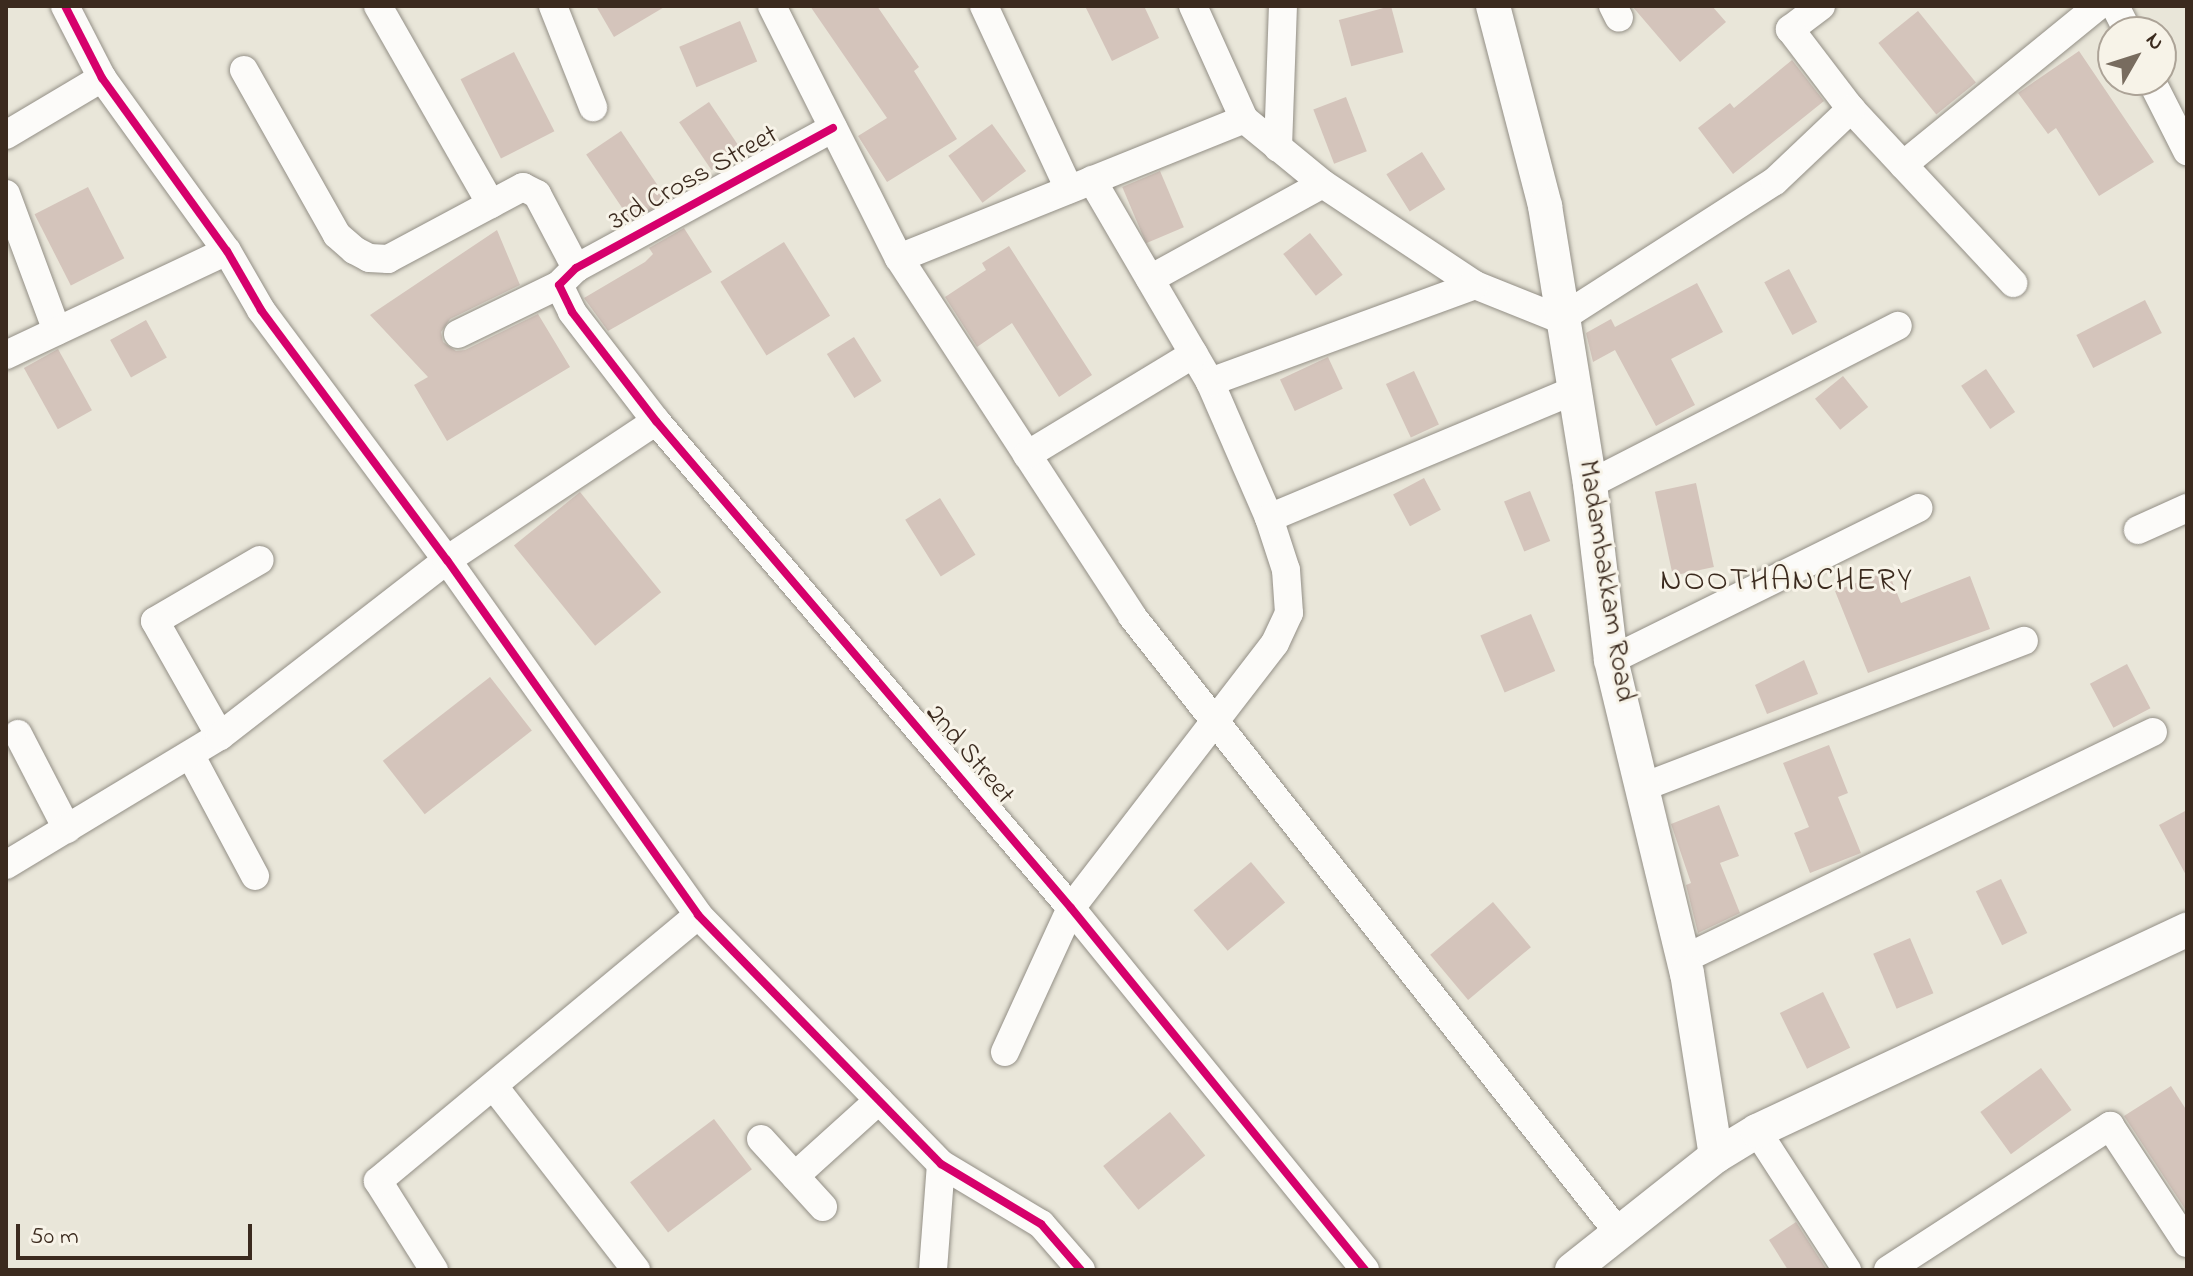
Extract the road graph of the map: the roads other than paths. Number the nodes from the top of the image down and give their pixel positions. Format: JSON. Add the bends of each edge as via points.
{"nodes":[{"id":1,"x":65,"y":6,"type":"edge"},
{"id":2,"x":378,"y":6,"type":"edge"},
{"id":3,"x":553,"y":6,"type":"edge"},
{"id":4,"x":772,"y":6,"type":"edge"},
{"id":5,"x":984,"y":6,"type":"edge"},
{"id":6,"x":1193,"y":6,"type":"edge"},
{"id":7,"x":1283,"y":6,"type":"edge"},
{"id":8,"x":1493,"y":6,"type":"edge"},
{"id":9,"x":1821,"y":6,"type":"edge"},
{"id":10,"x":2098,"y":6,"type":"edge"},
{"id":11,"x":244,"y":70,"type":"dead end"},
{"id":12,"x":102,"y":78,"type":"junction"},
{"id":13,"x":2159,"y":96,"type":"edge"},
{"id":14,"x":593,"y":107,"type":"dead end"},
{"id":15,"x":1851,"y":109,"type":"junction"},
{"id":16,"x":1244,"y":119,"type":"junction"},
{"id":17,"x":833,"y":128,"type":"junction"},
{"id":18,"x":6,"y":135,"type":"edge"},
{"id":19,"x":1278,"y":148,"type":"junction"},
{"id":20,"x":2187,"y":151,"type":"edge"},
{"id":21,"x":1903,"y":165,"type":"junction"},
{"id":22,"x":1080,"y":184,"type":"junction"},
{"id":23,"x":1323,"y":184,"type":"junction"},
{"id":24,"x":8,"y":203,"type":"edge"},
{"id":25,"x":491,"y":204,"type":"junction"},
{"id":26,"x":227,"y":251,"type":"junction"},
{"id":27,"x":899,"y":258,"type":"junction"},
{"id":28,"x":567,"y":276,"type":"junction"},
{"id":29,"x":1150,"y":279,"type":"junction"},
{"id":30,"x":2013,"y":283,"type":"dead end"},
{"id":31,"x":1475,"y":285,"type":"junction"},
{"id":32,"x":1560,"y":319,"type":"junction"},
{"id":33,"x":1898,"y":326,"type":"dead end"},
{"id":34,"x":57,"y":331,"type":"junction"},
{"id":35,"x":458,"y":334,"type":"dead end"},
{"id":36,"x":1194,"y":354,"type":"junction"},
{"id":37,"x":6,"y":355,"type":"edge"},
{"id":38,"x":1210,"y":382,"type":"junction"},
{"id":39,"x":1575,"y":390,"type":"junction"},
{"id":40,"x":656,"y":421,"type":"junction"},
{"id":41,"x":1027,"y":455,"type":"junction"},
{"id":42,"x":1590,"y":484,"type":"junction"},
{"id":43,"x":1918,"y":508,"type":"dead end"},
{"id":44,"x":2187,"y":508,"type":"edge"},
{"id":45,"x":1269,"y":518,"type":"junction"},
{"id":46,"x":2138,"y":530,"type":"dead end"},
{"id":47,"x":260,"y":560,"type":"dead end"},
{"id":48,"x":447,"y":560,"type":"junction"},
{"id":49,"x":2024,"y":641,"type":"dead end"},
{"id":50,"x":1611,"y":660,"type":"junction"},
{"id":51,"x":1213,"y":724,"type":"junction"},
{"id":52,"x":2153,"y":732,"type":"dead end"},
{"id":53,"x":18,"y":734,"type":"dead end"},
{"id":54,"x":220,"y":736,"type":"junction"},
{"id":55,"x":191,"y":756,"type":"junction"},
{"id":56,"x":1643,"y":787,"type":"junction"},
{"id":57,"x":67,"y":829,"type":"junction"},
{"id":58,"x":6,"y":865,"type":"edge"},
{"id":59,"x":255,"y":876,"type":"dead end"},
{"id":60,"x":1071,"y":908,"type":"junction"},
{"id":61,"x":698,"y":915,"type":"junction"},
{"id":62,"x":2187,"y":930,"type":"edge"},
{"id":63,"x":1684,"y":959,"type":"junction"},
{"id":64,"x":1005,"y":1052,"type":"dead end"},
{"id":65,"x":495,"y":1088,"type":"junction"},
{"id":66,"x":879,"y":1100,"type":"junction"},
{"id":67,"x":1757,"y":1131,"type":"junction"},
{"id":68,"x":761,"y":1139,"type":"dead end"},
{"id":69,"x":1716,"y":1156,"type":"junction"},
{"id":70,"x":941,"y":1164,"type":"junction"},
{"id":71,"x":795,"y":1176,"type":"junction"},
{"id":72,"x":823,"y":1207,"type":"dead end"},
{"id":73,"x":1618,"y":1232,"type":"junction"},
{"id":74,"x":2187,"y":1243,"type":"edge"},
{"id":75,"x":434,"y":1270,"type":"edge"},
{"id":76,"x":636,"y":1270,"type":"edge"},
{"id":77,"x":933,"y":1270,"type":"edge"},
{"id":78,"x":1081,"y":1270,"type":"edge"},
{"id":79,"x":1365,"y":1270,"type":"edge"},
{"id":80,"x":1572,"y":1270,"type":"edge"},
{"id":81,"x":1847,"y":1270,"type":"edge"},
{"id":82,"x":1888,"y":1270,"type":"edge"}],
"edges":[{"from":1,"to":12,"type":"street"},
{"from":2,"to":25,"type":"street"},
{"from":3,"to":14,"type":"street"},
{"from":4,"to":17,"type":"street"},
{"from":5,"to":22,"type":"street"},
{"from":6,"to":16,"type":"street"},
{"from":7,"to":19,"type":"street"},
{"from":8,"to":32,"type":"street","name":"Madambakkam Road","via":[[1545,206]]},
{"from":9,"to":15,"type":"street","via":[[1790,29]]},
{"from":10,"to":21,"type":"street"},
{"from":11,"to":25,"type":"street","via":[[337,235],[354,250],[388,259]]},
{"from":12,"to":18,"type":"street"},
{"from":12,"to":26,"type":"street"},
{"from":13,"to":20,"type":"street"},
{"from":15,"to":21,"type":"street"},
{"from":15,"to":32,"type":"street","via":[[1775,181]]},
{"from":16,"to":19,"type":"street"},
{"from":16,"to":22,"type":"street"},
{"from":17,"to":27,"type":"street"},
{"from":17,"to":28,"type":"street","name":"3rd Cross Street"},
{"from":19,"to":23,"type":"street"},
{"from":21,"to":30,"type":"street"},
{"from":22,"to":27,"type":"street"},
{"from":22,"to":29,"type":"street"},
{"from":23,"to":29,"type":"street"},
{"from":23,"to":31,"type":"street"},
{"from":24,"to":34,"type":"street"},
{"from":25,"to":28,"type":"street","name":"2nd Street","via":[[531,188]]},
{"from":26,"to":34,"type":"street"},
{"from":26,"to":48,"type":"street","via":[[261,310]]},
{"from":27,"to":41,"type":"street"},
{"from":28,"to":35,"type":"street","name":"3rd Cross Street"},
{"from":28,"to":40,"type":"street","name":"2nd Street","via":[[572,312]]},
{"from":29,"to":36,"type":"street"},
{"from":31,"to":32,"type":"street"},
{"from":31,"to":38,"type":"street"},
{"from":32,"to":39,"type":"street","name":"Madambakkam Road"},
{"from":33,"to":42,"type":"street"},
{"from":34,"to":37,"type":"street"},
{"from":36,"to":38,"type":"street"},
{"from":36,"to":41,"type":"street"},
{"from":38,"to":45,"type":"street"},
{"from":39,"to":42,"type":"street","name":"Madambakkam Road"},
{"from":39,"to":45,"type":"street"},
{"from":40,"to":48,"type":"street"},
{"from":40,"to":60,"type":"street","name":"2nd Street"},
{"from":41,"to":51,"type":"street","via":[[1132,616]]},
{"from":42,"to":50,"type":"street","name":"Madambakkam Road"},
{"from":43,"to":50,"type":"street"},
{"from":44,"to":46,"type":"street"},
{"from":45,"to":51,"type":"street","via":[[1286,570],[1289,613],[1275,643]]},
{"from":47,"to":54,"type":"street","via":[[155,621]]},
{"from":48,"to":54,"type":"street"},
{"from":48,"to":61,"type":"street"},
{"from":49,"to":56,"type":"street"},
{"from":50,"to":56,"type":"street","name":"Madambakkam Road"},
{"from":51,"to":60,"type":"street"},
{"from":51,"to":73,"type":"street"},
{"from":52,"to":63,"type":"street"},
{"from":53,"to":57,"type":"street"},
{"from":54,"to":55,"type":"street"},
{"from":55,"to":57,"type":"street"},
{"from":55,"to":59,"type":"street"},
{"from":56,"to":63,"type":"street","name":"Madambakkam Road"},
{"from":57,"to":58,"type":"street"},
{"from":60,"to":64,"type":"street"},
{"from":60,"to":79,"type":"street","name":"2nd Street"},
{"from":61,"to":65,"type":"street"},
{"from":61,"to":66,"type":"street"},
{"from":62,"to":67,"type":"street"},
{"from":63,"to":69,"type":"street","name":"Madambakkam Road"},
{"from":65,"to":75,"type":"street","via":[[378,1181]]},
{"from":65,"to":76,"type":"street"},
{"from":66,"to":70,"type":"street"},
{"from":66,"to":71,"type":"street"},
{"from":67,"to":69,"type":"street"},
{"from":67,"to":81,"type":"street"},
{"from":68,"to":71,"type":"street"},
{"from":69,"to":73,"type":"street"},
{"from":70,"to":77,"type":"street"},
{"from":70,"to":78,"type":"street","via":[[1041,1224]]},
{"from":71,"to":72,"type":"street"},
{"from":73,"to":80,"type":"street"},
{"from":74,"to":82,"type":"street","via":[[2110,1126]]}]}
